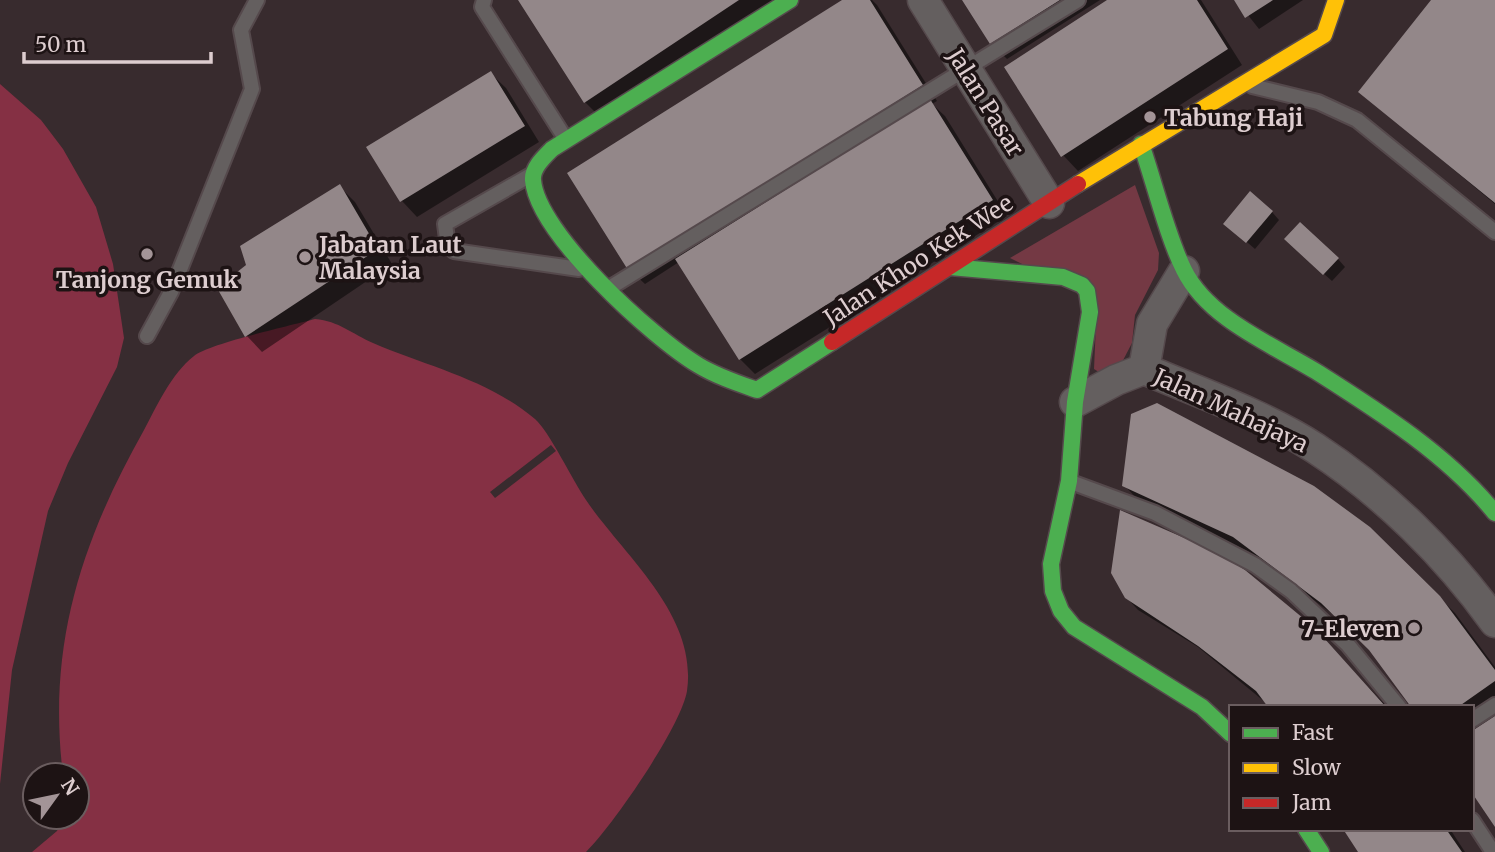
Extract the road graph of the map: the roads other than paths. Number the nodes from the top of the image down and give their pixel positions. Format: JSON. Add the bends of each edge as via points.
{"nodes":[{"id":1,"x":257,"y":0,"type":"edge"},
{"id":2,"x":484,"y":0,"type":"edge"},
{"id":3,"x":790,"y":0,"type":"edge"},
{"id":4,"x":923,"y":0,"type":"edge"},
{"id":5,"x":1078,"y":0,"type":"edge"},
{"id":6,"x":1336,"y":0,"type":"edge"},
{"id":7,"x":966,"y":69,"type":"junction"},
{"id":8,"x":1244,"y":85,"type":"junction"},
{"id":9,"x":565,"y":139,"type":"junction"},
{"id":10,"x":1141,"y":145,"type":"junction"},
{"id":11,"x":534,"y":173,"type":"junction"},
{"id":12,"x":1049,"y":203,"type":"junction"},
{"id":13,"x":1495,"y":232,"type":"edge"},
{"id":14,"x":950,"y":267,"type":"junction"},
{"id":15,"x":588,"y":270,"type":"junction"},
{"id":16,"x":1184,"y":271,"type":"junction"},
{"id":17,"x":610,"y":288,"type":"junction"},
{"id":18,"x":147,"y":336,"type":"dead end"},
{"id":19,"x":1144,"y":369,"type":"junction"},
{"id":20,"x":1075,"y":402,"type":"junction"},
{"id":21,"x":1069,"y":481,"type":"junction"},
{"id":22,"x":1495,"y":513,"type":"edge"},
{"id":23,"x":1495,"y":622,"type":"edge"},
{"id":24,"x":1397,"y":705,"type":"edge"},
{"id":25,"x":1495,"y":705,"type":"edge"},
{"id":26,"x":1474,"y":719,"type":"edge"},
{"id":27,"x":1229,"y":732,"type":"edge"},
{"id":28,"x":1474,"y":823,"type":"edge"},
{"id":29,"x":1307,"y":831,"type":"edge"},
{"id":30,"x":1321,"y":852,"type":"edge"},
{"id":31,"x":1493,"y":852,"type":"edge"}],
"edges":[{"from":1,"to":18,"type":"lane","via":[[241,30],[252,89],[172,292]]},
{"from":2,"to":9,"type":"lane","via":[[482,7]]},
{"from":3,"to":9,"type":"street"},
{"from":4,"to":7,"type":"street","name":"Jalan Pasar"},
{"from":5,"to":7,"type":"lane"},
{"from":6,"to":8,"type":"street","name":"Jalan Khoo Kek Wee","via":[[1324,34]]},
{"from":7,"to":12,"type":"street","name":"Jalan Pasar"},
{"from":7,"to":17,"type":"lane"},
{"from":8,"to":10,"type":"street","name":"Jalan Khoo Kek Wee"},
{"from":8,"to":13,"type":"lane","via":[[1318,102],[1357,120]]},
{"from":9,"to":11,"type":"street"},
{"from":10,"to":12,"type":"street","name":"Jalan Khoo Kek Wee"},
{"from":10,"to":16,"type":"street"},
{"from":11,"to":15,"type":"street","name":"Jalan Khoo Kek Wee","via":[[539,203],[562,242]]},
{"from":11,"to":15,"type":"lane","via":[[445,224],[447,239],[454,251]]},
{"from":12,"to":14,"type":"street","name":"Jalan Khoo Kek Wee"},
{"from":14,"to":17,"type":"street","name":"Jalan Khoo Kek Wee","via":[[757,390],[696,365]]},
{"from":14,"to":20,"type":"street","via":[[1063,277],[1082,285],[1090,312]]},
{"from":15,"to":17,"type":"street","name":"Jalan Khoo Kek Wee"},
{"from":16,"to":19,"type":"street","via":[[1152,324]]},
{"from":16,"to":22,"type":"street","via":[[1210,302],[1246,333],[1316,372],[1444,460],[1474,486]]},
{"from":19,"to":20,"type":"street","name":"Jalan Mahajaya"},
{"from":19,"to":23,"type":"street","name":"Jalan Mahajaya","via":[[1313,447],[1387,501]]},
{"from":20,"to":21,"type":"street"},
{"from":21,"to":24,"type":"lane","via":[[1155,513],[1255,565],[1291,591],[1348,645]]},
{"from":21,"to":27,"type":"street","via":[[1051,564],[1053,591],[1061,611],[1074,627],[1202,706]]},
{"from":25,"to":26,"type":"lane"},
{"from":28,"to":31,"type":"lane"},
{"from":29,"to":30,"type":"street"}]}
